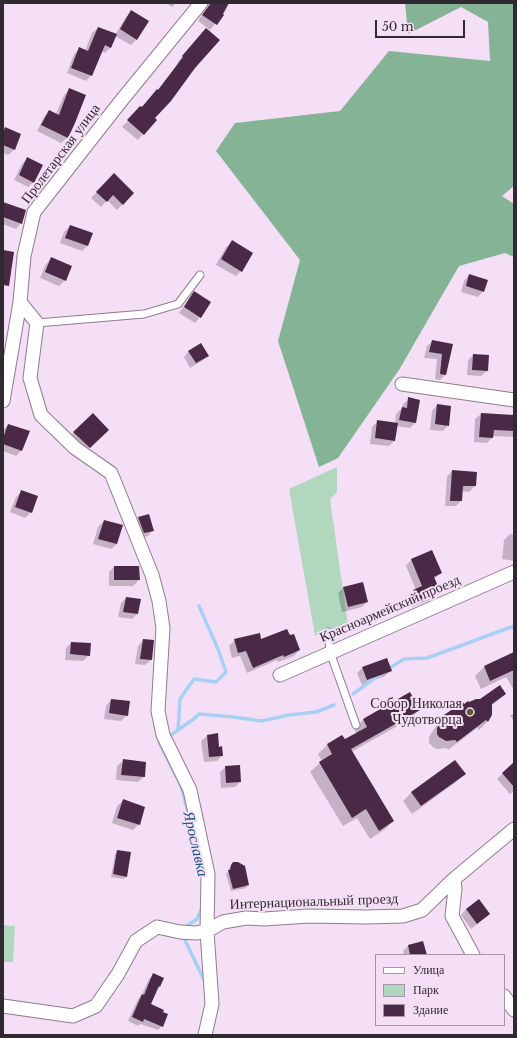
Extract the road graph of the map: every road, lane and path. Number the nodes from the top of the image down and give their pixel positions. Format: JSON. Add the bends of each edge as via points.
{"nodes":[{"id":1,"x":201,"y":3,"type":"edge"},
{"id":2,"x":200,"y":275,"type":"dead end"},
{"id":3,"x":20,"y":302,"type":"junction"},
{"id":4,"x":37,"y":323,"type":"junction"},
{"id":5,"x":402,"y":384,"type":"dead end"},
{"id":6,"x":514,"y":400,"type":"edge"},
{"id":7,"x":3,"y":401,"type":"edge"},
{"id":8,"x":514,"y":572,"type":"edge"},
{"id":9,"x":328,"y":632,"type":"dead end"},
{"id":10,"x":330,"y":652,"type":"junction"},
{"id":11,"x":280,"y":675,"type":"dead end"},
{"id":12,"x":356,"y":725,"type":"dead end"},
{"id":13,"x":514,"y":829,"type":"edge"},
{"id":14,"x":454,"y":880,"type":"junction"},
{"id":15,"x":207,"y":931,"type":"junction"},
{"id":16,"x":472,"y":954,"type":"edge"},
{"id":17,"x":505,"y":997,"type":"edge"},
{"id":18,"x":3,"y":1006,"type":"edge"},
{"id":19,"x":514,"y":1010,"type":"edge"},
{"id":20,"x":205,"y":1035,"type":"edge"}],
"edges":[{"from":1,"to":3,"type":"street","name":"Пролетарская улица","via":[[34,212],[24,256]]},
{"from":2,"to":4,"type":"lane","via":[[178,304],[144,314]]},
{"from":3,"to":4,"type":"street"},
{"from":3,"to":7,"type":"street","name":"Пролетарская улица"},
{"from":4,"to":15,"type":"street","via":[[30,378],[41,415],[75,448],[111,473],[152,576],[159,601],[163,628],[158,711],[163,735],[190,790],[208,874]]},
{"from":5,"to":6,"type":"street"},
{"from":8,"to":10,"type":"street","name":"Красноармейский проезд"},
{"from":9,"to":10,"type":"lane"},
{"from":10,"to":11,"type":"street","name":"Красноармейский проезд"},
{"from":10,"to":12,"type":"lane"},
{"from":13,"to":14,"type":"street","name":"Интернациональный проезд"},
{"from":14,"to":15,"type":"street","name":"Интернациональный проезд","via":[[422,910],[403,916],[246,918],[223,922]]},
{"from":14,"to":16,"type":"street","via":[[452,916]]},
{"from":15,"to":18,"type":"street","via":[[183,932],[157,927],[136,941],[96,1006],[73,1016]]},
{"from":15,"to":20,"type":"street","via":[[212,1004]]},
{"from":17,"to":19,"type":"street"}]}
